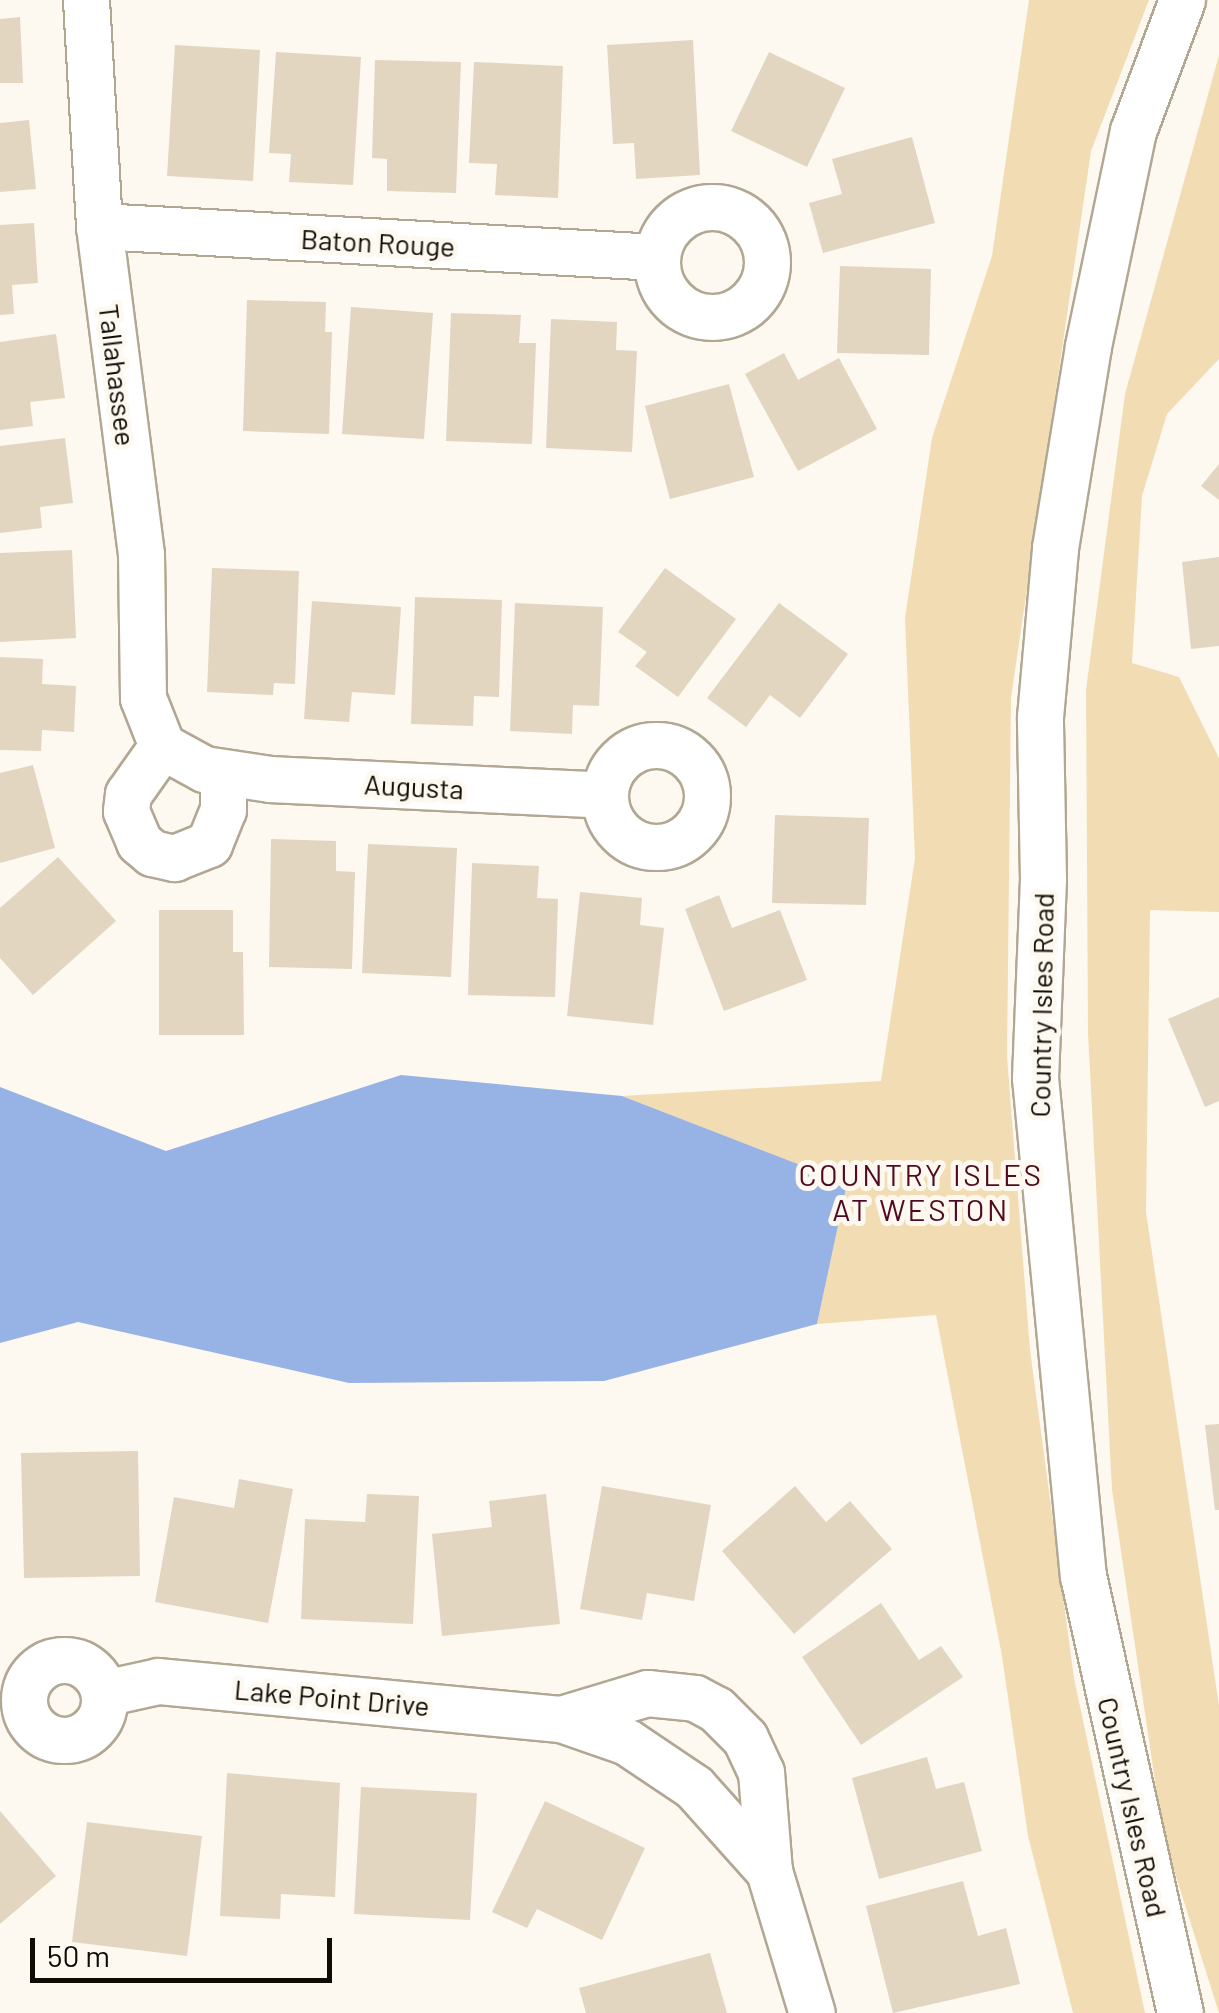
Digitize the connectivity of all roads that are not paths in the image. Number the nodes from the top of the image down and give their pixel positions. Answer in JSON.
{"nodes":[{"id":1,"x":86,"y":0,"type":"edge"},
{"id":2,"x":1182,"y":0,"type":"edge"},
{"id":3,"x":99,"y":226,"type":"junction"},
{"id":4,"x":657,"y":257,"type":"dead end"},
{"id":5,"x":162,"y":746,"type":"junction"},
{"id":6,"x":223,"y":774,"type":"junction"},
{"id":7,"x":604,"y":795,"type":"dead end"},
{"id":8,"x":104,"y":1692,"type":"dead end"},
{"id":9,"x":562,"y":1719,"type":"junction"},
{"id":10,"x":769,"y":1871,"type":"junction"},
{"id":11,"x":812,"y":2013,"type":"edge"},
{"id":12,"x":1180,"y":2013,"type":"edge"}],
"edges":[{"from":1,"to":3,"type":"street","name":"Tallahassee"},
{"from":2,"to":12,"type":"street","name":"Country Isles Road"},
{"from":3,"to":4,"type":"street","name":"Baton Rouge"},
{"from":3,"to":5,"type":"street","name":"Tallahassee"},
{"from":5,"to":6,"type":"street"},
{"from":5,"to":6,"type":"street"},
{"from":6,"to":7,"type":"street","name":"Augusta"},
{"from":8,"to":9,"type":"street","name":"Lake Point Drive"},
{"from":9,"to":10,"type":"street","name":"Lake Point Drive"},
{"from":9,"to":10,"type":"street","name":"Lake Point Drive"},
{"from":10,"to":11,"type":"street","name":"Lake Point Drive"}]}
